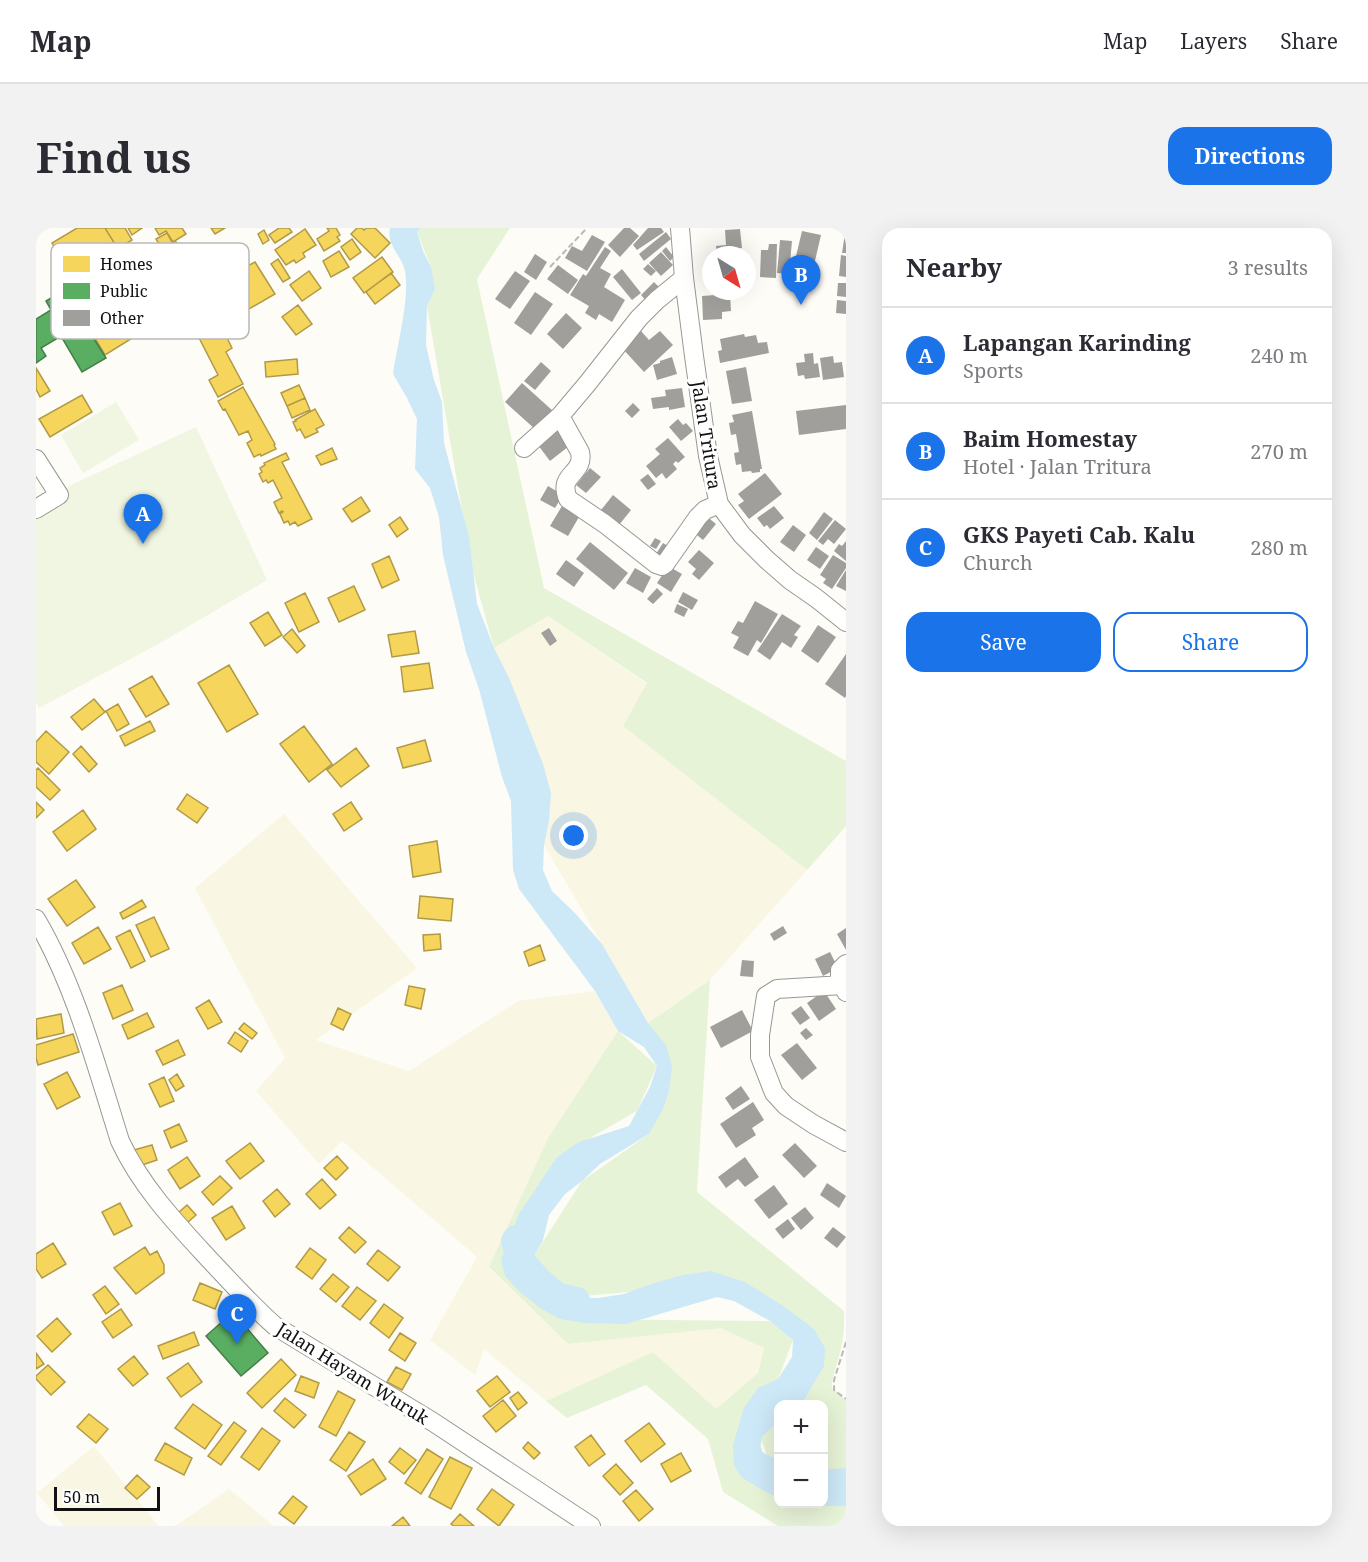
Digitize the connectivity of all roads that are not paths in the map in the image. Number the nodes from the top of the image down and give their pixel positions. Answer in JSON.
{"nodes":[{"id":1,"x":680,"y":228,"type":"edge"},
{"id":2,"x":684,"y":278,"type":"junction"},
{"id":3,"x":560,"y":416,"type":"junction"},
{"id":4,"x":524,"y":448,"type":"dead end"},
{"id":5,"x":36,"y":459,"type":"edge"},
{"id":6,"x":719,"y":504,"type":"junction"},
{"id":7,"x":36,"y":509,"type":"edge"},
{"id":8,"x":846,"y":622,"type":"edge"},
{"id":9,"x":36,"y":919,"type":"edge"},
{"id":10,"x":846,"y":964,"type":"edge"},
{"id":11,"x":845,"y":989,"type":"edge"},
{"id":12,"x":846,"y":1142,"type":"edge"},
{"id":13,"x":591,"y":1526,"type":"edge"}],
"edges":[{"from":1,"to":2,"type":"street","name":"Jalan Tritura"},
{"from":2,"to":3,"type":"street"},
{"from":2,"to":6,"type":"street","name":"Jalan Tritura"},
{"from":3,"to":4,"type":"street"},
{"from":3,"to":6,"type":"street"},
{"from":5,"to":7,"type":"street"},
{"from":6,"to":8,"type":"street","name":"Jalan Tritura"},
{"from":9,"to":13,"type":"street","name":"Jalan Hayam Wuruk"},
{"from":10,"to":11,"type":"street"},
{"from":11,"to":12,"type":"street"}]}
